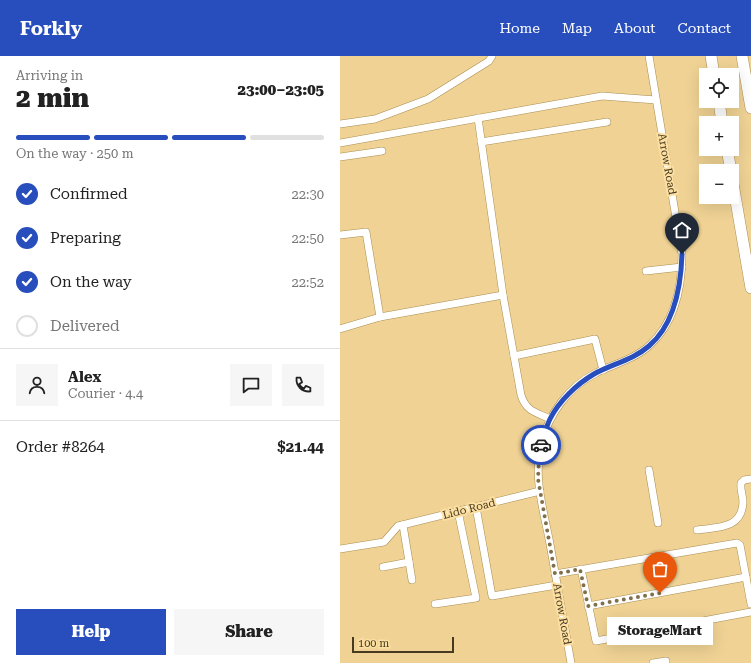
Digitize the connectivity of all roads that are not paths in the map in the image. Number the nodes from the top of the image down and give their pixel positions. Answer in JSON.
{"nodes":[{"id":1,"x":492,"y":56,"type":"edge"},
{"id":2,"x":649,"y":56,"type":"edge"},
{"id":3,"x":711,"y":56,"type":"edge"},
{"id":4,"x":742,"y":56,"type":"edge"},
{"id":5,"x":713,"y":68,"type":"edge"},
{"id":6,"x":656,"y":100,"type":"junction"},
{"id":7,"x":751,"y":108,"type":"edge"},
{"id":8,"x":478,"y":118,"type":"junction"},
{"id":9,"x":607,"y":122,"type":"dead end"},
{"id":10,"x":340,"y":124,"type":"edge"},
{"id":11,"x":481,"y":142,"type":"junction"},
{"id":12,"x":340,"y":143,"type":"edge"},
{"id":13,"x":382,"y":150,"type":"dead end"},
{"id":14,"x":340,"y":157,"type":"edge"},
{"id":15,"x":736,"y":204,"type":"edge"},
{"id":16,"x":340,"y":235,"type":"edge"},
{"id":17,"x":682,"y":267,"type":"junction"},
{"id":18,"x":646,"y":271,"type":"dead end"},
{"id":19,"x":751,"y":288,"type":"edge"},
{"id":20,"x":504,"y":295,"type":"junction"},
{"id":21,"x":380,"y":317,"type":"junction"},
{"id":22,"x":340,"y":329,"type":"edge"},
{"id":23,"x":514,"y":356,"type":"junction"},
{"id":24,"x":603,"y":370,"type":"junction"},
{"id":25,"x":550,"y":419,"type":"junction"},
{"id":26,"x":649,"y":470,"type":"dead end"},
{"id":27,"x":751,"y":479,"type":"edge"},
{"id":28,"x":540,"y":491,"type":"junction"},
{"id":29,"x":476,"y":507,"type":"junction"},
{"id":30,"x":458,"y":512,"type":"junction"},
{"id":31,"x":658,"y":523,"type":"dead end"},
{"id":32,"x":400,"y":526,"type":"junction"},
{"id":33,"x":697,"y":530,"type":"dead end"},
{"id":34,"x":340,"y":549,"type":"edge"},
{"id":35,"x":409,"y":562,"type":"junction"},
{"id":36,"x":383,"y":567,"type":"dead end"},
{"id":37,"x":580,"y":569,"type":"junction"},
{"id":38,"x":555,"y":574,"type":"junction"},
{"id":39,"x":746,"y":577,"type":"junction"},
{"id":40,"x":412,"y":580,"type":"dead end"},
{"id":41,"x":557,"y":585,"type":"junction"},
{"id":42,"x":435,"y":604,"type":"dead end"},
{"id":43,"x":751,"y":604,"type":"edge"},
{"id":44,"x":588,"y":606,"type":"junction"},
{"id":45,"x":751,"y":612,"type":"edge"},
{"id":46,"x":666,"y":660,"type":"dead end"},
{"id":47,"x":571,"y":663,"type":"edge"},
{"id":48,"x":654,"y":663,"type":"edge"}],
"edges":[{"from":1,"to":10,"type":"street"},
{"from":2,"to":6,"type":"street","name":"Arrow Road"},
{"from":3,"to":5,"type":"highway"},
{"from":4,"to":7,"type":"highway"},
{"from":6,"to":8,"type":"street"},
{"from":6,"to":17,"type":"street","name":"Arrow Road"},
{"from":8,"to":11,"type":"street"},
{"from":8,"to":12,"type":"street"},
{"from":9,"to":11,"type":"street"},
{"from":11,"to":20,"type":"street"},
{"from":13,"to":14,"type":"street"},
{"from":15,"to":19,"type":"highway"},
{"from":16,"to":21,"type":"street"},
{"from":17,"to":18,"type":"street"},
{"from":17,"to":24,"type":"street","name":"Arrow Road"},
{"from":20,"to":21,"type":"street"},
{"from":20,"to":23,"type":"street"},
{"from":21,"to":22,"type":"street"},
{"from":23,"to":24,"type":"street"},
{"from":23,"to":25,"type":"street"},
{"from":24,"to":25,"type":"street","name":"Arrow Road"},
{"from":25,"to":28,"type":"street","name":"Arrow Road"},
{"from":26,"to":31,"type":"street"},
{"from":27,"to":33,"type":"street"},
{"from":28,"to":29,"type":"street","name":"Lido Road"},
{"from":28,"to":38,"type":"street","name":"Arrow Road"},
{"from":29,"to":30,"type":"street","name":"Lido Road"},
{"from":29,"to":41,"type":"street"},
{"from":30,"to":32,"type":"street","name":"Lido Road"},
{"from":30,"to":42,"type":"street"},
{"from":32,"to":34,"type":"street"},
{"from":32,"to":35,"type":"street"},
{"from":35,"to":36,"type":"street"},
{"from":35,"to":40,"type":"street"},
{"from":37,"to":38,"type":"street"},
{"from":37,"to":39,"type":"street"},
{"from":37,"to":44,"type":"street"},
{"from":38,"to":41,"type":"street","name":"Arrow Road"},
{"from":39,"to":43,"type":"street"},
{"from":39,"to":44,"type":"street"},
{"from":41,"to":47,"type":"street","name":"Arrow Road"},
{"from":44,"to":45,"type":"street"},
{"from":46,"to":48,"type":"street"}]}
